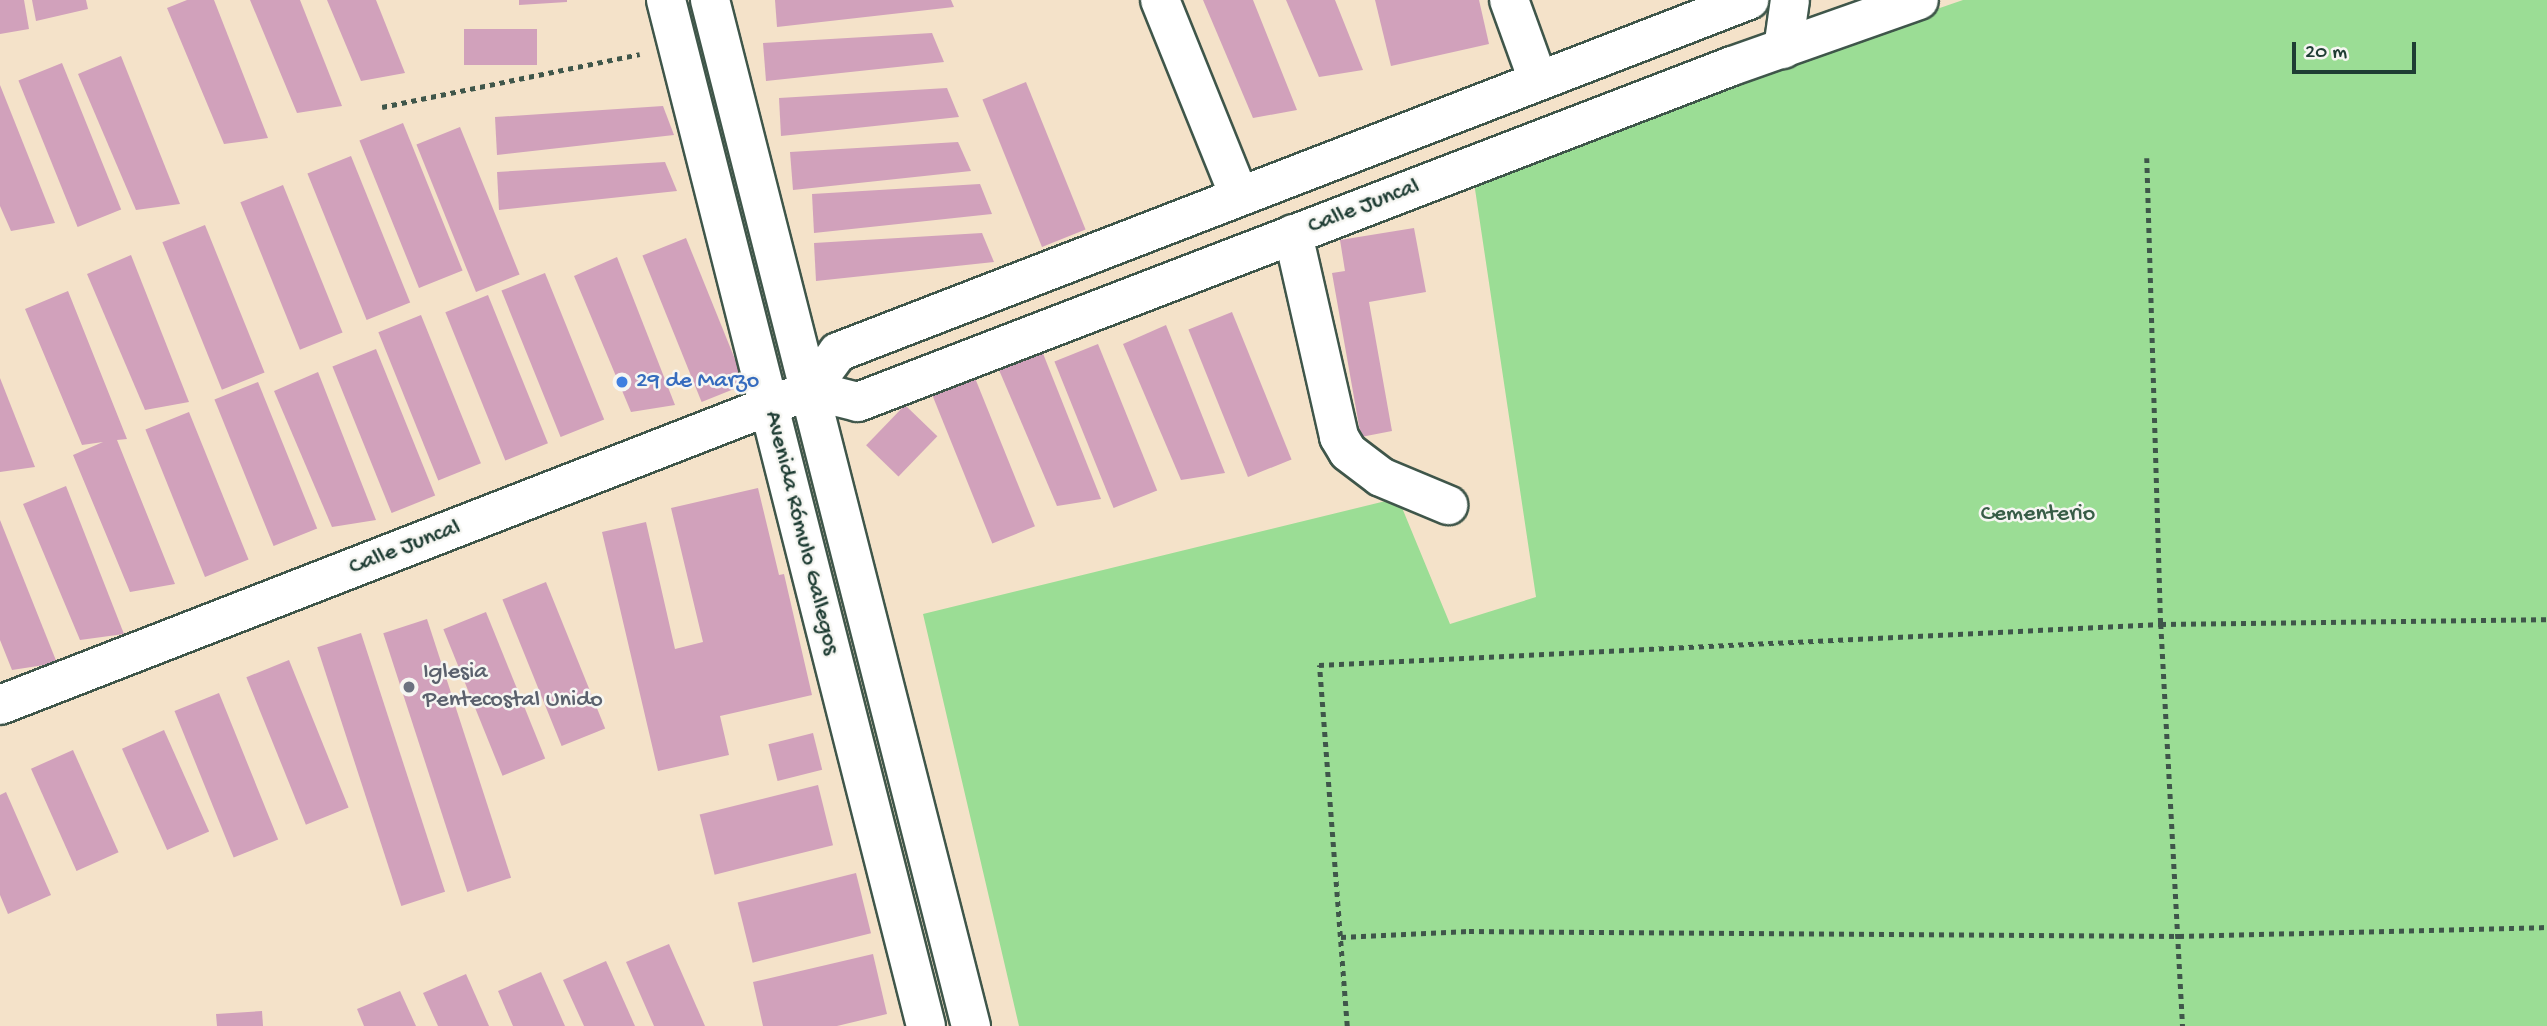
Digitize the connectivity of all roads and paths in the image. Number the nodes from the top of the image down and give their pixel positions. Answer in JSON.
{"nodes":[{"id":1,"x":666,"y":0,"type":"edge"},
{"id":2,"x":710,"y":0,"type":"edge"},
{"id":3,"x":1160,"y":0,"type":"edge"},
{"id":4,"x":1509,"y":0,"type":"edge"},
{"id":5,"x":1790,"y":0,"type":"edge"},
{"id":6,"x":1919,"y":0,"type":"edge"},
{"id":7,"x":1743,"y":1,"type":"edge"},
{"id":8,"x":677,"y":47,"type":"junction"},
{"id":9,"x":1783,"y":49,"type":"junction"},
{"id":10,"x":1732,"y":66,"type":"junction"},
{"id":11,"x":1538,"y":80,"type":"junction"},
{"id":12,"x":382,"y":107,"type":"dead end"},
{"id":13,"x":2147,"y":158,"type":"dead end"},
{"id":14,"x":1239,"y":196,"type":"junction"},
{"id":15,"x":1293,"y":234,"type":"junction"},
{"id":16,"x":810,"y":390,"type":"junction"},
{"id":17,"x":769,"y":406,"type":"junction"},
{"id":18,"x":1448,"y":505,"type":"dead end"},
{"id":19,"x":2547,"y":619,"type":"edge"},
{"id":20,"x":2161,"y":624,"type":"junction"},
{"id":21,"x":0,"y":705,"type":"edge"},
{"id":22,"x":2547,"y":927,"type":"edge"},
{"id":23,"x":1341,"y":936,"type":"junction"},
{"id":24,"x":2179,"y":936,"type":"junction"},
{"id":25,"x":960,"y":1023,"type":"edge"},
{"id":26,"x":926,"y":1026,"type":"edge"},
{"id":27,"x":1347,"y":1026,"type":"edge"},
{"id":28,"x":2183,"y":1026,"type":"edge"}],
"edges":[{"from":1,"to":8,"type":"street","name":"Avenida Rómulo Gallegos"},
{"from":2,"to":16,"type":"street","name":"Avenida Rómulo Gallegos"},
{"from":3,"to":14,"type":"street"},
{"from":4,"to":11,"type":"street"},
{"from":5,"to":9,"type":"street"},
{"from":6,"to":9,"type":"street","name":"Calle Juncal"},
{"from":7,"to":10,"type":"street"},
{"from":7,"to":11,"type":"street"},
{"from":8,"to":12,"type":"path"},
{"from":8,"to":17,"type":"street","name":"Avenida Rómulo Gallegos"},
{"from":9,"to":10,"type":"street","name":"Calle Juncal"},
{"from":10,"to":15,"type":"street","name":"Calle Juncal"},
{"from":11,"to":14,"type":"street"},
{"from":13,"to":20,"type":"path"},
{"from":14,"to":16,"type":"street"},
{"from":15,"to":16,"type":"street","name":"Calle Juncal"},
{"from":15,"to":18,"type":"street"},
{"from":16,"to":17,"type":"street","name":"Calle Juncal"},
{"from":16,"to":25,"type":"street","name":"Avenida Rómulo Gallegos"},
{"from":17,"to":21,"type":"street","name":"Calle Juncal"},
{"from":17,"to":26,"type":"street","name":"Avenida Rómulo Gallegos"},
{"from":19,"to":20,"type":"path"},
{"from":20,"to":23,"type":"path"},
{"from":20,"to":24,"type":"path"},
{"from":22,"to":24,"type":"path"},
{"from":23,"to":24,"type":"path"},
{"from":23,"to":27,"type":"path"},
{"from":24,"to":28,"type":"path"}]}
